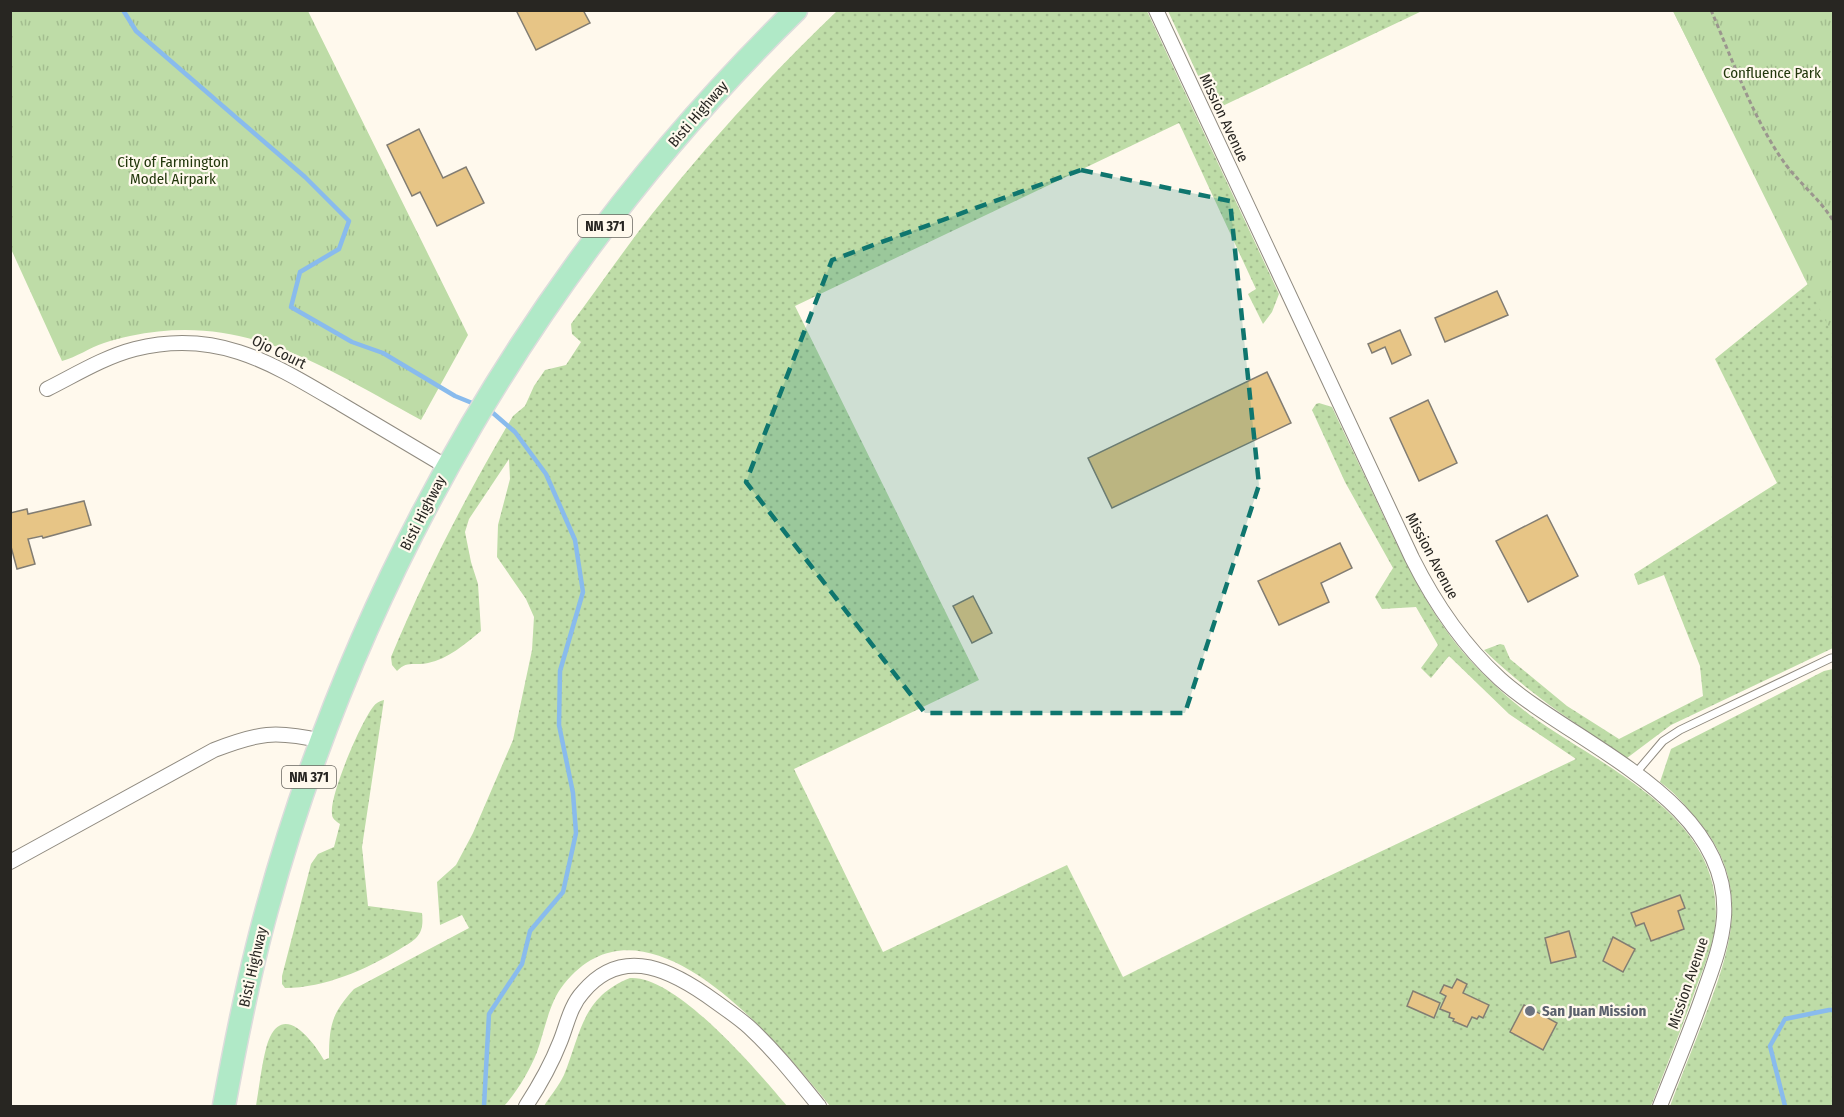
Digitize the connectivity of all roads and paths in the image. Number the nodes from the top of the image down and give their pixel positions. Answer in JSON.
{"nodes":[{"id":1,"x":796,"y":10,"type":"edge"},
{"id":2,"x":1156,"y":10,"type":"edge"},
{"id":3,"x":1711,"y":10,"type":"edge"},
{"id":4,"x":1833,"y":222,"type":"edge"},
{"id":5,"x":47,"y":389,"type":"dead end"},
{"id":6,"x":447,"y":467,"type":"junction"},
{"id":7,"x":1831,"y":658,"type":"dead end"},
{"id":8,"x":322,"y":741,"type":"junction"},
{"id":9,"x":1635,"y":774,"type":"junction"},
{"id":10,"x":10,"y":862,"type":"edge"},
{"id":11,"x":224,"y":1107,"type":"edge"},
{"id":12,"x":526,"y":1107,"type":"edge"},
{"id":13,"x":819,"y":1107,"type":"edge"},
{"id":14,"x":1660,"y":1107,"type":"edge"}],
"edges":[{"from":1,"to":6,"type":"main road","name":"Bisti Highway","number":"NM 371"},
{"from":2,"to":9,"type":"street","name":"Mission Avenue"},
{"from":3,"to":4,"type":"path"},
{"from":5,"to":6,"type":"street","name":"Ojo Court"},
{"from":6,"to":8,"type":"main road","name":"Bisti Highway","number":"NM 371"},
{"from":7,"to":9,"type":"lane"},
{"from":8,"to":10,"type":"street"},
{"from":8,"to":11,"type":"main road","name":"Bisti Highway","number":"NM 371"},
{"from":9,"to":14,"type":"street","name":"Mission Avenue"},
{"from":12,"to":13,"type":"street"}]}
